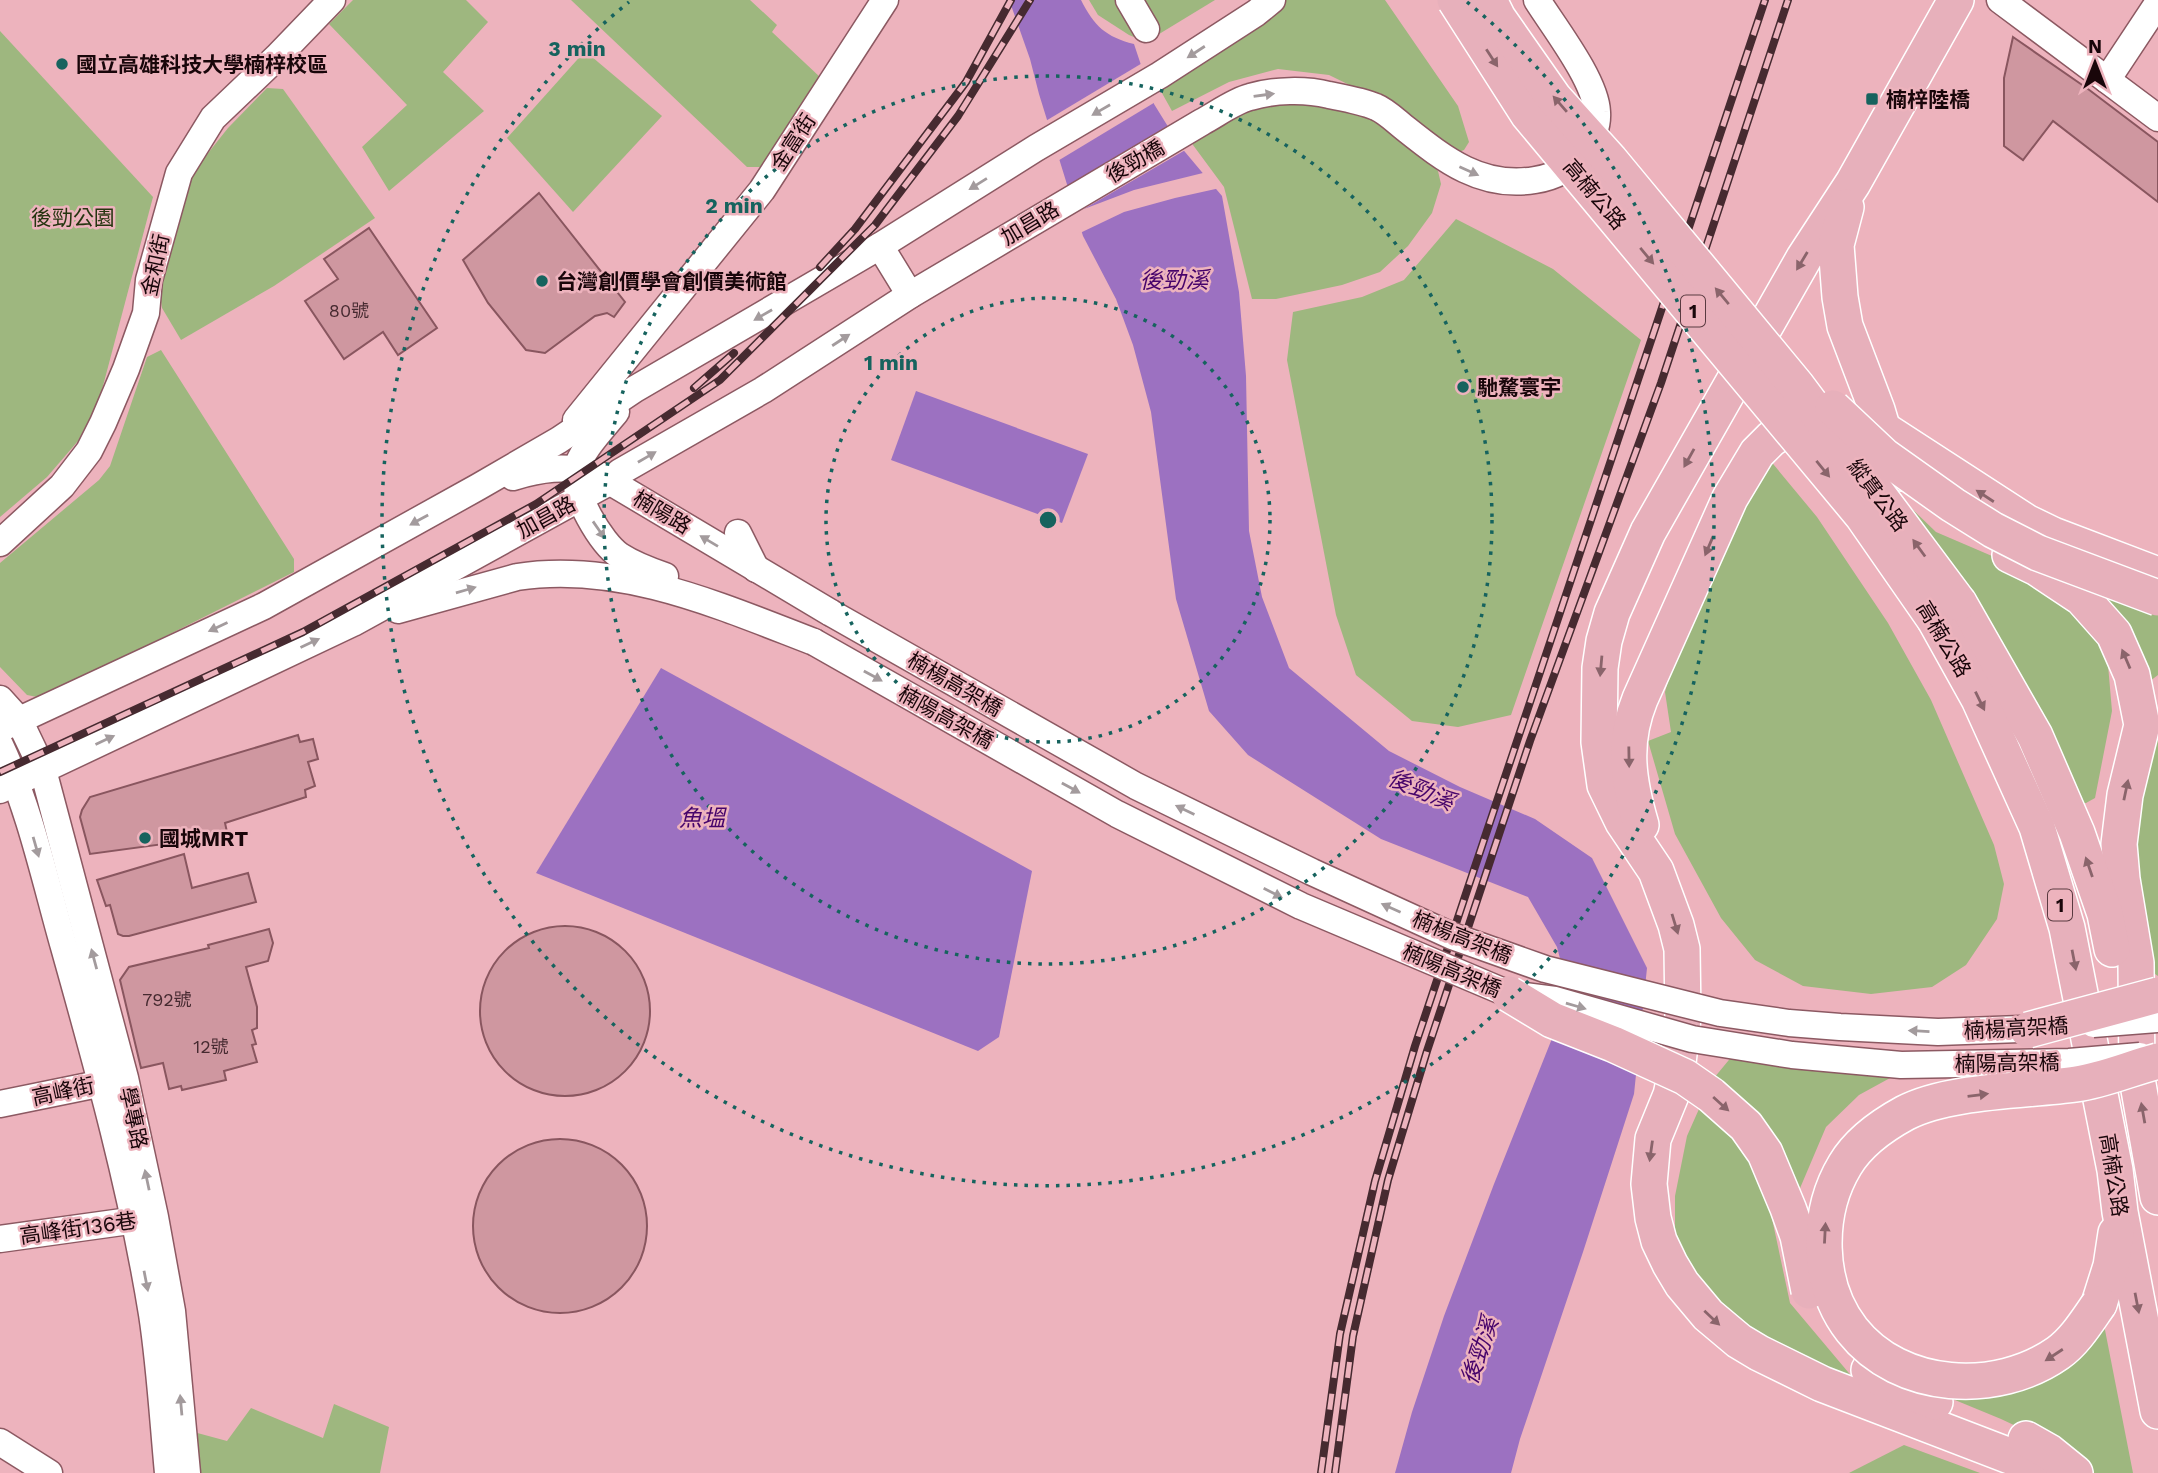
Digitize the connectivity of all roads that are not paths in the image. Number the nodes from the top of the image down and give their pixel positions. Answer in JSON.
{"nodes":[{"id":1,"x":332,"y":0,"type":"edge"},
{"id":2,"x":885,"y":0,"type":"edge"},
{"id":3,"x":1129,"y":0,"type":"edge"},
{"id":4,"x":1455,"y":0,"type":"edge"},
{"id":5,"x":1489,"y":0,"type":"edge"},
{"id":6,"x":1537,"y":0,"type":"edge"},
{"id":7,"x":1956,"y":0,"type":"edge"},
{"id":8,"x":2000,"y":0,"type":"edge"},
{"id":9,"x":2158,"y":3,"type":"edge"},
{"id":10,"x":1258,"y":4,"type":"edge"},
{"id":11,"x":1146,"y":29,"type":"dead end"},
{"id":12,"x":2107,"y":80,"type":"junction"},
{"id":13,"x":2158,"y":118,"type":"edge"},
{"id":14,"x":1853,"y":183,"type":"junction"},
{"id":15,"x":1068,"y":201,"type":"joint"},
{"id":16,"x":880,"y":246,"type":"junction"},
{"id":17,"x":910,"y":295,"type":"junction"},
{"id":18,"x":1797,"y":386,"type":"junction"},
{"id":19,"x":635,"y":389,"type":"junction"},
{"id":20,"x":1882,"y":429,"type":"junction"},
{"id":21,"x":559,"y":440,"type":"junction"},
{"id":22,"x":576,"y":468,"type":"junction"},
{"id":23,"x":611,"y":481,"type":"junction"},
{"id":24,"x":478,"y":487,"type":"junction"},
{"id":25,"x":580,"y":498,"type":"junction"},
{"id":26,"x":738,"y":533,"type":"dead end"},
{"id":27,"x":0,"y":542,"type":"edge"},
{"id":28,"x":756,"y":569,"type":"junction"},
{"id":29,"x":2158,"y":575,"type":"edge"},
{"id":30,"x":2158,"y":598,"type":"edge"},
{"id":31,"x":1947,"y":611,"type":"junction"},
{"id":32,"x":831,"y":613,"type":"joint"},
{"id":33,"x":353,"y":623,"type":"junction"},
{"id":34,"x":814,"y":642,"type":"junction"},
{"id":35,"x":0,"y":699,"type":"edge"},
{"id":36,"x":2150,"y":718,"type":"edge"},
{"id":37,"x":9,"y":724,"type":"edge"},
{"id":38,"x":0,"y":745,"type":"edge"},
{"id":39,"x":43,"y":770,"type":"junction"},
{"id":40,"x":9,"y":786,"type":"edge"},
{"id":41,"x":1656,"y":871,"type":"junction"},
{"id":42,"x":1510,"y":994,"type":"junction"},
{"id":43,"x":2158,"y":995,"type":"edge"},
{"id":44,"x":2158,"y":1019,"type":"edge"},
{"id":45,"x":2028,"y":1030,"type":"junction"},
{"id":46,"x":2151,"y":1064,"type":"edge"},
{"id":47,"x":113,"y":1081,"type":"junction"},
{"id":48,"x":0,"y":1104,"type":"edge"},
{"id":49,"x":2158,"y":1197,"type":"edge"},
{"id":50,"x":2120,"y":1212,"type":"junction"},
{"id":51,"x":144,"y":1219,"type":"junction"},
{"id":52,"x":0,"y":1239,"type":"edge"},
{"id":53,"x":2158,"y":1411,"type":"edge"},
{"id":54,"x":2,"y":1447,"type":"edge"},
{"id":55,"x":49,"y":1473,"type":"edge"},
{"id":56,"x":168,"y":1473,"type":"edge"},
{"id":57,"x":187,"y":1473,"type":"edge"},
{"id":58,"x":2041,"y":1473,"type":"edge"},
{"id":59,"x":2075,"y":1473,"type":"edge"}],
"edges":[{"from":1,"to":27,"type":"street","name":"金和街"},
{"from":2,"to":21,"type":"street","name":"金富街"},
{"from":3,"to":11,"type":"street"},
{"from":4,"to":31,"type":"main road","name":"高楠公路","number":"1","one_way":true,"bridge":true},
{"from":18,"to":5,"type":"main road","name":"高楠公路","number":"1","one_way":true,"bridge":true},
{"from":15,"to":6,"type":"street","name":"後勁橋","one_way":true},
{"from":7,"to":14,"type":"main road"},
{"from":8,"to":12,"type":"street"},
{"from":9,"to":12,"type":"street"},
{"from":10,"to":16,"type":"street","one_way":true},
{"from":12,"to":13,"type":"street"},
{"from":14,"to":20,"type":"main road"},
{"from":14,"to":41,"type":"main road","one_way":true},
{"from":15,"to":17,"type":"street","name":"加昌路"},
{"from":16,"to":17,"type":"street"},
{"from":16,"to":19,"type":"street","one_way":true},
{"from":23,"to":17,"type":"street","name":"加昌路","one_way":true},
{"from":18,"to":30,"type":"main road","bridge":true},
{"from":31,"to":18,"type":"main road","name":"縱貫公路","number":"1","one_way":true,"bridge":true},
{"from":19,"to":21,"type":"street"},
{"from":19,"to":22,"type":"street"},
{"from":29,"to":20,"type":"main road","one_way":true},
{"from":36,"to":20,"type":"main road","one_way":true},
{"from":20,"to":41,"type":"main road","one_way":true},
{"from":21,"to":24,"type":"street"},
{"from":22,"to":23,"type":"street","name":"楠陽路"},
{"from":22,"to":24,"type":"street","name":"楠陽路"},
{"from":22,"to":25,"type":"street"},
{"from":23,"to":25,"type":"street","name":"加昌路"},
{"from":28,"to":23,"type":"street","name":"楠陽路","one_way":true},
{"from":24,"to":37,"type":"street","one_way":true},
{"from":25,"to":33,"type":"street","name":"加昌路"},
{"from":25,"to":34,"type":"street","one_way":true},
{"from":26,"to":28,"type":"street"},
{"from":28,"to":32,"type":"street","name":"楠陽路"},
{"from":46,"to":31,"type":"main road","name":"高楠公路","number":"1","one_way":true},
{"from":31,"to":50,"type":"main road","name":"高楠公路","number":"1","one_way":true},
{"from":45,"to":32,"type":"street","name":"楠楊高架橋","one_way":true,"bridge":true},
{"from":33,"to":34,"type":"street","one_way":true},
{"from":39,"to":33,"type":"street","name":"加昌路","one_way":true},
{"from":34,"to":42,"type":"street","name":"楠陽高架橋","one_way":true,"bridge":true},
{"from":35,"to":37,"type":"street","name":"學專路"},
{"from":46,"to":36,"type":"main road","one_way":true},
{"from":37,"to":39,"type":"street","name":"學專路"},
{"from":38,"to":40,"type":"street","name":"學專路"},
{"from":39,"to":40,"type":"street","name":"加昌路"},
{"from":47,"to":39,"type":"street","name":"學專路","one_way":true},
{"from":40,"to":47,"type":"street","name":"學專路","one_way":true},
{"from":41,"to":58,"type":"main road","one_way":true},
{"from":42,"to":46,"type":"street","name":"楠陽高架橋","one_way":true,"bridge":true},
{"from":42,"to":59,"type":"main road","one_way":true,"bridge":true},
{"from":43,"to":45,"type":"main road","bridge":true},
{"from":44,"to":45,"type":"street","name":"楠楊高架橋","bridge":true},
{"from":49,"to":46,"type":"main road","name":"高楠公路","number":"1","one_way":true},
{"from":50,"to":46,"type":"main road","one_way":true,"bridge":true},
{"from":47,"to":48,"type":"street","name":"高峰街"},
{"from":47,"to":51,"type":"street","name":"學專路"},
{"from":50,"to":53,"type":"main road","name":"高楠公路","number":"1","one_way":true},
{"from":51,"to":52,"type":"street","name":"高峰街136巷"},
{"from":51,"to":56,"type":"street","name":"學專路","one_way":true},
{"from":57,"to":51,"type":"street","name":"學專路","one_way":true},
{"from":54,"to":55,"type":"street"}]}
